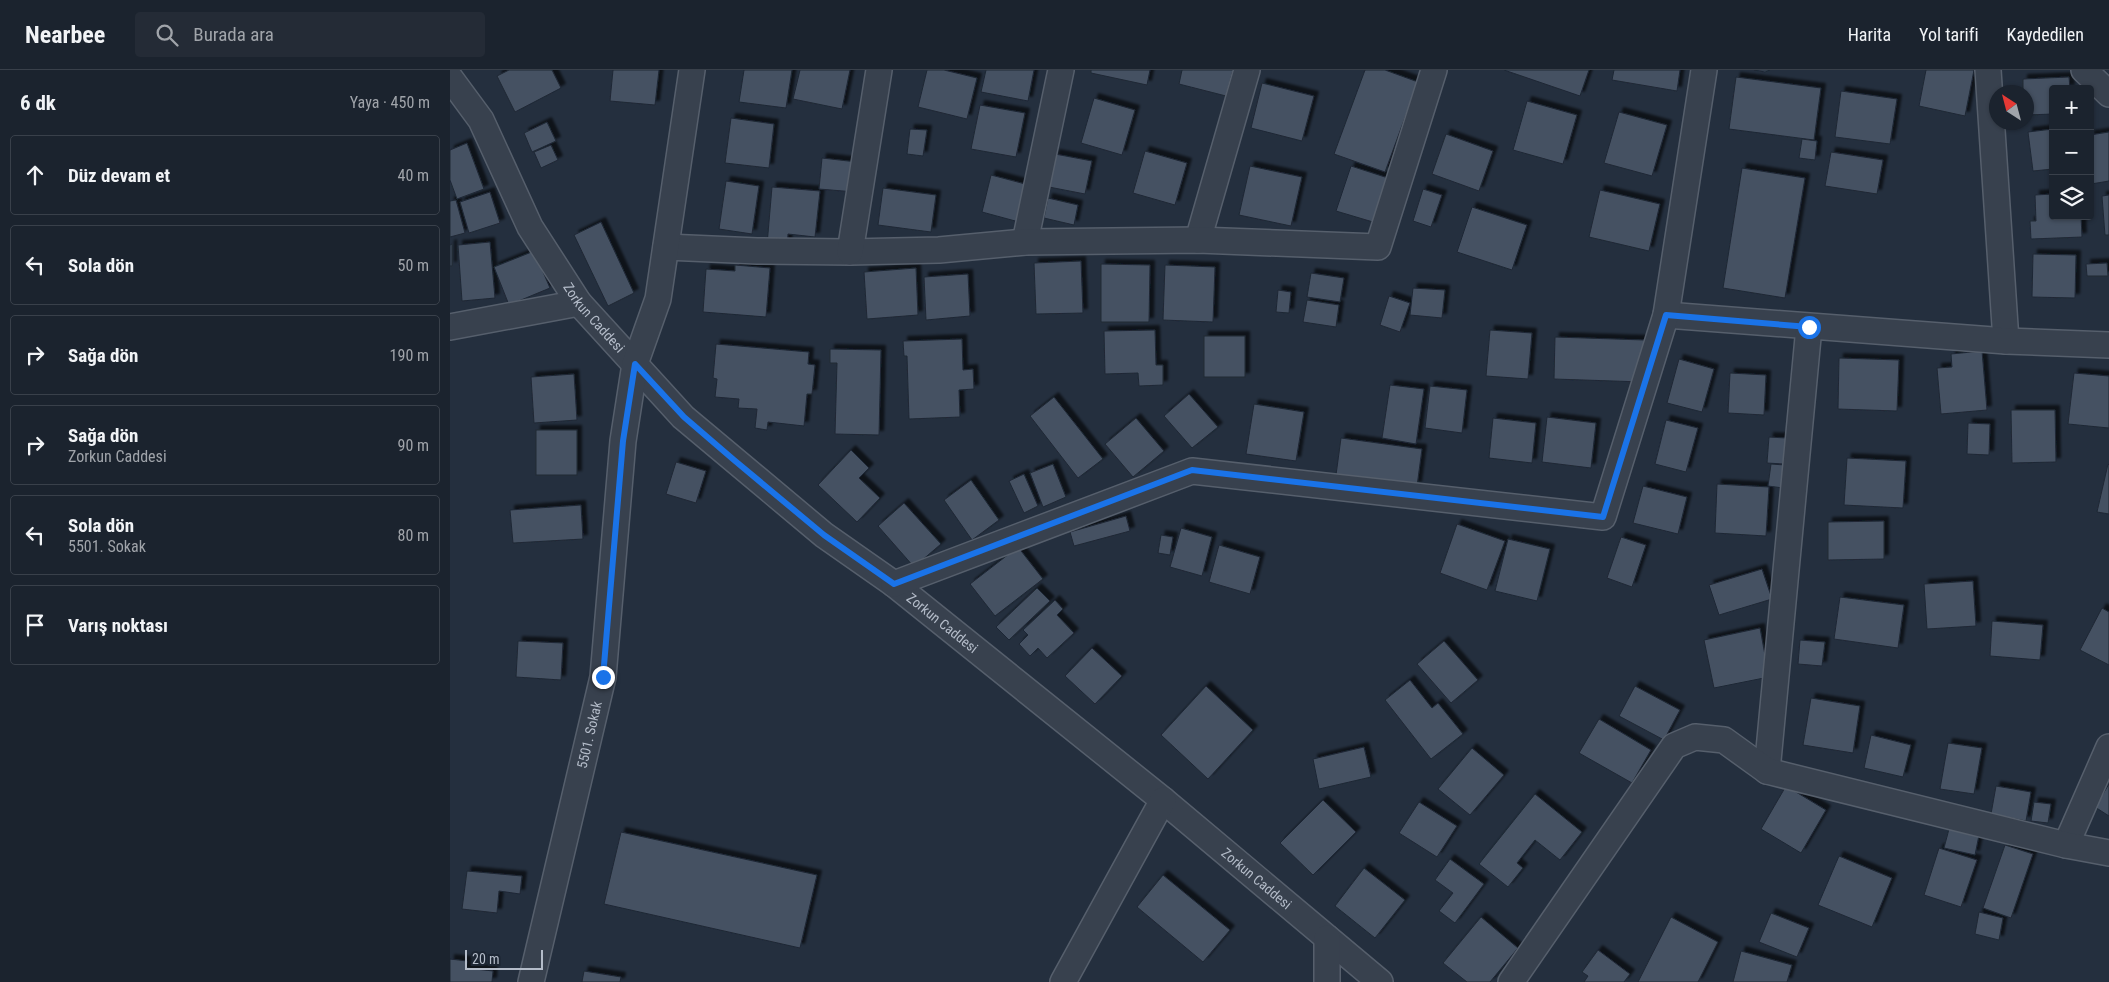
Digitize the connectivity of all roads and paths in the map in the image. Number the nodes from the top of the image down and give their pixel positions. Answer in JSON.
{"nodes":[{"id":1,"x":692,"y":70,"type":"edge"},
{"id":2,"x":880,"y":70,"type":"edge"},
{"id":3,"x":1061,"y":70,"type":"edge"},
{"id":4,"x":1247,"y":70,"type":"edge"},
{"id":5,"x":1434,"y":70,"type":"edge"},
{"id":6,"x":1704,"y":70,"type":"edge"},
{"id":7,"x":1988,"y":70,"type":"edge"},
{"id":8,"x":2084,"y":70,"type":"edge"},
{"id":9,"x":450,"y":78,"type":"edge"},
{"id":10,"x":2109,"y":94,"type":"edge"},
{"id":11,"x":1198,"y":240,"type":"junction"},
{"id":12,"x":1025,"y":242,"type":"junction"},
{"id":13,"x":666,"y":246,"type":"junction"},
{"id":14,"x":850,"y":252,"type":"junction"},
{"id":15,"x":578,"y":304,"type":"junction"},
{"id":16,"x":1666,"y":315,"type":"junction"},
{"id":17,"x":450,"y":327,"type":"edge"},
{"id":18,"x":1809,"y":327,"type":"junction"},
{"id":19,"x":2006,"y":341,"type":"junction"},
{"id":20,"x":2109,"y":345,"type":"edge"},
{"id":21,"x":635,"y":364,"type":"junction"},
{"id":22,"x":894,"y":584,"type":"junction"},
{"id":23,"x":2109,"y":747,"type":"edge"},
{"id":24,"x":1767,"y":771,"type":"junction"},
{"id":25,"x":1163,"y":800,"type":"junction"},
{"id":26,"x":2066,"y":845,"type":"junction"},
{"id":27,"x":2109,"y":853,"type":"edge"},
{"id":28,"x":1327,"y":938,"type":"junction"},
{"id":29,"x":531,"y":982,"type":"edge"},
{"id":30,"x":1063,"y":982,"type":"edge"},
{"id":31,"x":1327,"y":982,"type":"edge"},
{"id":32,"x":1380,"y":982,"type":"edge"},
{"id":33,"x":1511,"y":982,"type":"edge"}],
"edges":[{"from":1,"to":13,"type":"street","name":"5501. Sokak"},
{"from":2,"to":14,"type":"street"},
{"from":3,"to":12,"type":"street"},
{"from":4,"to":11,"type":"street"},
{"from":5,"to":11,"type":"street"},
{"from":6,"to":16,"type":"street"},
{"from":7,"to":19,"type":"street"},
{"from":8,"to":10,"type":"street"},
{"from":9,"to":15,"type":"street","name":"Zorkun Caddesi"},
{"from":11,"to":12,"type":"street"},
{"from":12,"to":14,"type":"street"},
{"from":13,"to":14,"type":"street"},
{"from":13,"to":21,"type":"street","name":"5501. Sokak"},
{"from":15,"to":17,"type":"street"},
{"from":15,"to":21,"type":"street","name":"Zorkun Caddesi"},
{"from":16,"to":18,"type":"street"},
{"from":16,"to":22,"type":"street"},
{"from":18,"to":19,"type":"street"},
{"from":18,"to":24,"type":"street"},
{"from":19,"to":20,"type":"street"},
{"from":21,"to":22,"type":"street","name":"Zorkun Caddesi"},
{"from":21,"to":29,"type":"street","name":"5501. Sokak"},
{"from":22,"to":25,"type":"street","name":"Zorkun Caddesi"},
{"from":23,"to":26,"type":"street"},
{"from":24,"to":26,"type":"street"},
{"from":24,"to":33,"type":"street"},
{"from":25,"to":28,"type":"street","name":"Zorkun Caddesi"},
{"from":25,"to":30,"type":"street"},
{"from":26,"to":27,"type":"street"},
{"from":28,"to":31,"type":"street"},
{"from":28,"to":32,"type":"street","name":"Zorkun Caddesi"}]}
